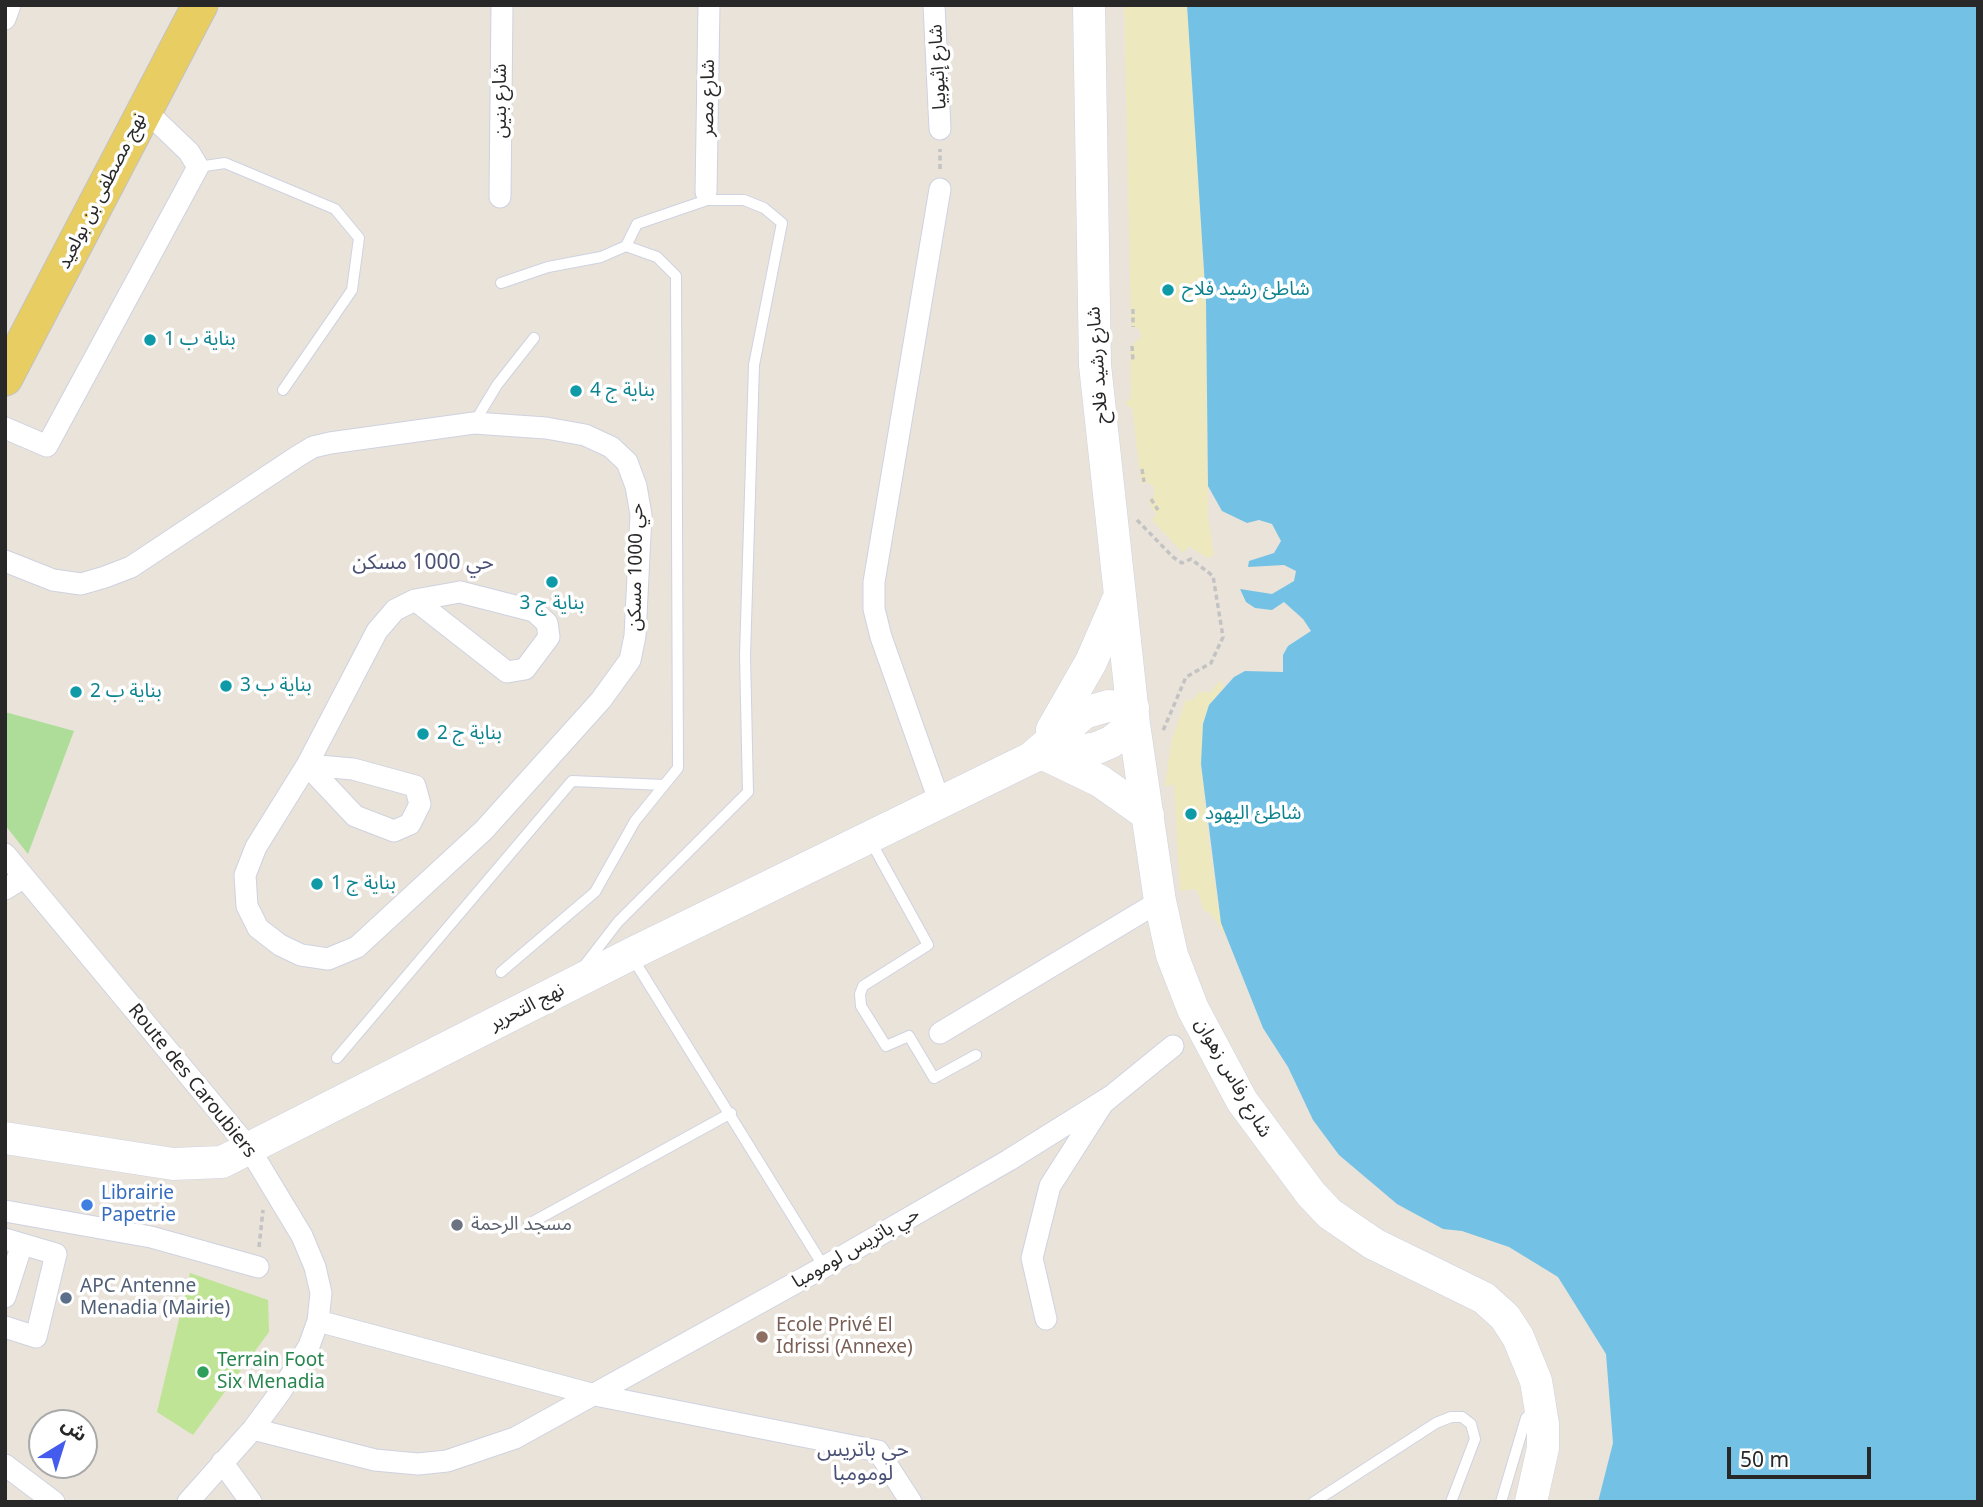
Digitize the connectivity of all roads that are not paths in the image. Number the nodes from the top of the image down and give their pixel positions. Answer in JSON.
{"nodes":[{"id":1,"x":10,"y":5,"type":"edge"},
{"id":2,"x":502,"y":5,"type":"edge"},
{"id":3,"x":709,"y":5,"type":"edge"},
{"id":4,"x":934,"y":5,"type":"edge"},
{"id":5,"x":1089,"y":5,"type":"edge"},
{"id":6,"x":192,"y":8,"type":"edge"},
{"id":7,"x":5,"y":19,"type":"edge"},
{"id":8,"x":144,"y":109,"type":"junction"},
{"id":9,"x":940,"y":129,"type":"road end"},
{"id":10,"x":198,"y":167,"type":"junction"},
{"id":11,"x":940,"y":188,"type":"road end"},
{"id":12,"x":706,"y":192,"type":"dead end"},
{"id":13,"x":500,"y":197,"type":"dead end"},
{"id":14,"x":626,"y":246,"type":"junction"},
{"id":15,"x":501,"y":283,"type":"dead end"},
{"id":16,"x":534,"y":338,"type":"dead end"},
{"id":17,"x":10,"y":360,"type":"edge"},
{"id":18,"x":283,"y":390,"type":"dead end"},
{"id":19,"x":474,"y":423,"type":"junction"},
{"id":20,"x":5,"y":428,"type":"edge"},
{"id":21,"x":5,"y":561,"type":"edge"},
{"id":22,"x":1120,"y":594,"type":"junction"},
{"id":23,"x":415,"y":600,"type":"junction"},
{"id":24,"x":1143,"y":723,"type":"junction"},
{"id":25,"x":1040,"y":754,"type":"junction"},
{"id":26,"x":307,"y":765,"type":"junction"},
{"id":27,"x":664,"y":785,"type":"junction"},
{"id":28,"x":940,"y":803,"type":"junction"},
{"id":29,"x":1148,"y":815,"type":"junction"},
{"id":30,"x":869,"y":838,"type":"junction"},
{"id":31,"x":5,"y":854,"type":"edge"},
{"id":32,"x":14,"y":883,"type":"edge"},
{"id":33,"x":1160,"y":901,"type":"junction"},
{"id":34,"x":631,"y":954,"type":"junction"},
{"id":35,"x":501,"y":972,"type":"dead end"},
{"id":36,"x":570,"y":985,"type":"junction"},
{"id":37,"x":940,"y":1033,"type":"dead end"},
{"id":38,"x":1173,"y":1046,"type":"dead end"},
{"id":39,"x":976,"y":1055,"type":"dead end"},
{"id":40,"x":337,"y":1058,"type":"dead end"},
{"id":41,"x":1113,"y":1095,"type":"junction"},
{"id":42,"x":731,"y":1113,"type":"junction"},
{"id":43,"x":6,"y":1140,"type":"edge"},
{"id":44,"x":249,"y":1148,"type":"junction"},
{"id":45,"x":5,"y":1212,"type":"edge"},
{"id":46,"x":529,"y":1224,"type":"dead end"},
{"id":47,"x":13,"y":1242,"type":"edge"},
{"id":48,"x":258,"y":1267,"type":"road end"},
{"id":49,"x":824,"y":1267,"type":"junction"},
{"id":50,"x":5,"y":1297,"type":"edge"},
{"id":51,"x":1046,"y":1319,"type":"dead end"},
{"id":52,"x":318,"y":1321,"type":"junction"},
{"id":53,"x":5,"y":1327,"type":"edge"},
{"id":54,"x":595,"y":1395,"type":"junction"},
{"id":55,"x":1541,"y":1404,"type":"junction"},
{"id":56,"x":253,"y":1429,"type":"junction"},
{"id":57,"x":222,"y":1462,"type":"junction"},
{"id":58,"x":5,"y":1465,"type":"edge"},
{"id":59,"x":54,"y":1502,"type":"edge"},
{"id":60,"x":188,"y":1502,"type":"edge"},
{"id":61,"x":251,"y":1502,"type":"edge"},
{"id":62,"x":911,"y":1502,"type":"edge"},
{"id":63,"x":1314,"y":1502,"type":"edge"},
{"id":64,"x":1451,"y":1502,"type":"edge"},
{"id":65,"x":1501,"y":1502,"type":"edge"},
{"id":66,"x":1531,"y":1502,"type":"edge"}],
"edges":[{"from":1,"to":7,"type":"street"},
{"from":2,"to":13,"type":"street","name":"شارع بنين"},
{"from":3,"to":12,"type":"street","name":"شارع مصر"},
{"from":4,"to":9,"type":"street","name":"شارع إثيوبيا"},
{"from":5,"to":22,"type":"street","name":"شارع رشيد فلاح"},
{"from":6,"to":8,"type":"main road","name":"نهج مصطفى بن بولعيد"},
{"from":8,"to":10,"type":"street"},
{"from":8,"to":17,"type":"main road","name":"نهج مصطفى بن بولعيد"},
{"from":10,"to":18,"type":"lane"},
{"from":10,"to":20,"type":"street"},
{"from":11,"to":28,"type":"street"},
{"from":14,"to":15,"type":"lane"},
{"from":14,"to":27,"type":"lane"},
{"from":14,"to":36,"type":"lane"},
{"from":16,"to":19,"type":"lane"},
{"from":19,"to":21,"type":"street","name":"حي 1000 مسكن"},
{"from":19,"to":26,"type":"street","name":"حي 1000 مسكن"},
{"from":22,"to":24,"type":"street","name":"شارع رشيد فلاح"},
{"from":22,"to":25,"type":"street"},
{"from":23,"to":23,"type":"street","name":"حي 1000 مسكن"},
{"from":23,"to":26,"type":"street","name":"حي 1000 مسكن"},
{"from":24,"to":25,"type":"street","name":"نهج التحرير"},
{"from":24,"to":29,"type":"street","name":"شارع رفاس زهوان"},
{"from":25,"to":28,"type":"street","name":"نهج التحرير"},
{"from":25,"to":29,"type":"street"},
{"from":26,"to":26,"type":"street"},
{"from":27,"to":35,"type":"lane"},
{"from":27,"to":40,"type":"lane"},
{"from":28,"to":30,"type":"street","name":"نهج التحرير"},
{"from":29,"to":33,"type":"street","name":"شارع رفاس زهوان"},
{"from":30,"to":34,"type":"street","name":"نهج التحرير"},
{"from":30,"to":39,"type":"lane"},
{"from":31,"to":32,"type":"street","name":"Route des Caroubiers"},
{"from":32,"to":44,"type":"street","name":"Route des Caroubiers"},
{"from":33,"to":37,"type":"street"},
{"from":33,"to":55,"type":"street","name":"شارع رفاس زهوان"},
{"from":34,"to":36,"type":"street","name":"نهج التحرير"},
{"from":34,"to":42,"type":"lane"},
{"from":36,"to":44,"type":"street","name":"نهج التحرير"},
{"from":38,"to":41,"type":"street","name":"حي باتريس لومومبا"},
{"from":41,"to":49,"type":"street","name":"حي باتريس لومومبا"},
{"from":41,"to":51,"type":"street","name":"حي باتريس لومومبا"},
{"from":42,"to":46,"type":"lane"},
{"from":42,"to":49,"type":"lane"},
{"from":43,"to":44,"type":"street","name":"نهج التحرير"},
{"from":44,"to":52,"type":"street","name":"Route des Caroubiers"},
{"from":45,"to":48,"type":"street"},
{"from":47,"to":50,"type":"street"},
{"from":47,"to":53,"type":"street"},
{"from":49,"to":54,"type":"street","name":"حي باتريس لومومبا"},
{"from":52,"to":54,"type":"street"},
{"from":52,"to":56,"type":"street","name":"Route des Caroubiers"},
{"from":54,"to":56,"type":"street","name":"حي باتريس لومومبا"},
{"from":54,"to":62,"type":"street"},
{"from":55,"to":65,"type":"lane"},
{"from":55,"to":66,"type":"street"},
{"from":56,"to":57,"type":"street","name":"Route des Caroubiers"},
{"from":57,"to":60,"type":"street","name":"Route des Caroubiers"},
{"from":57,"to":61,"type":"street"},
{"from":58,"to":59,"type":"street"},
{"from":63,"to":64,"type":"lane"}]}
